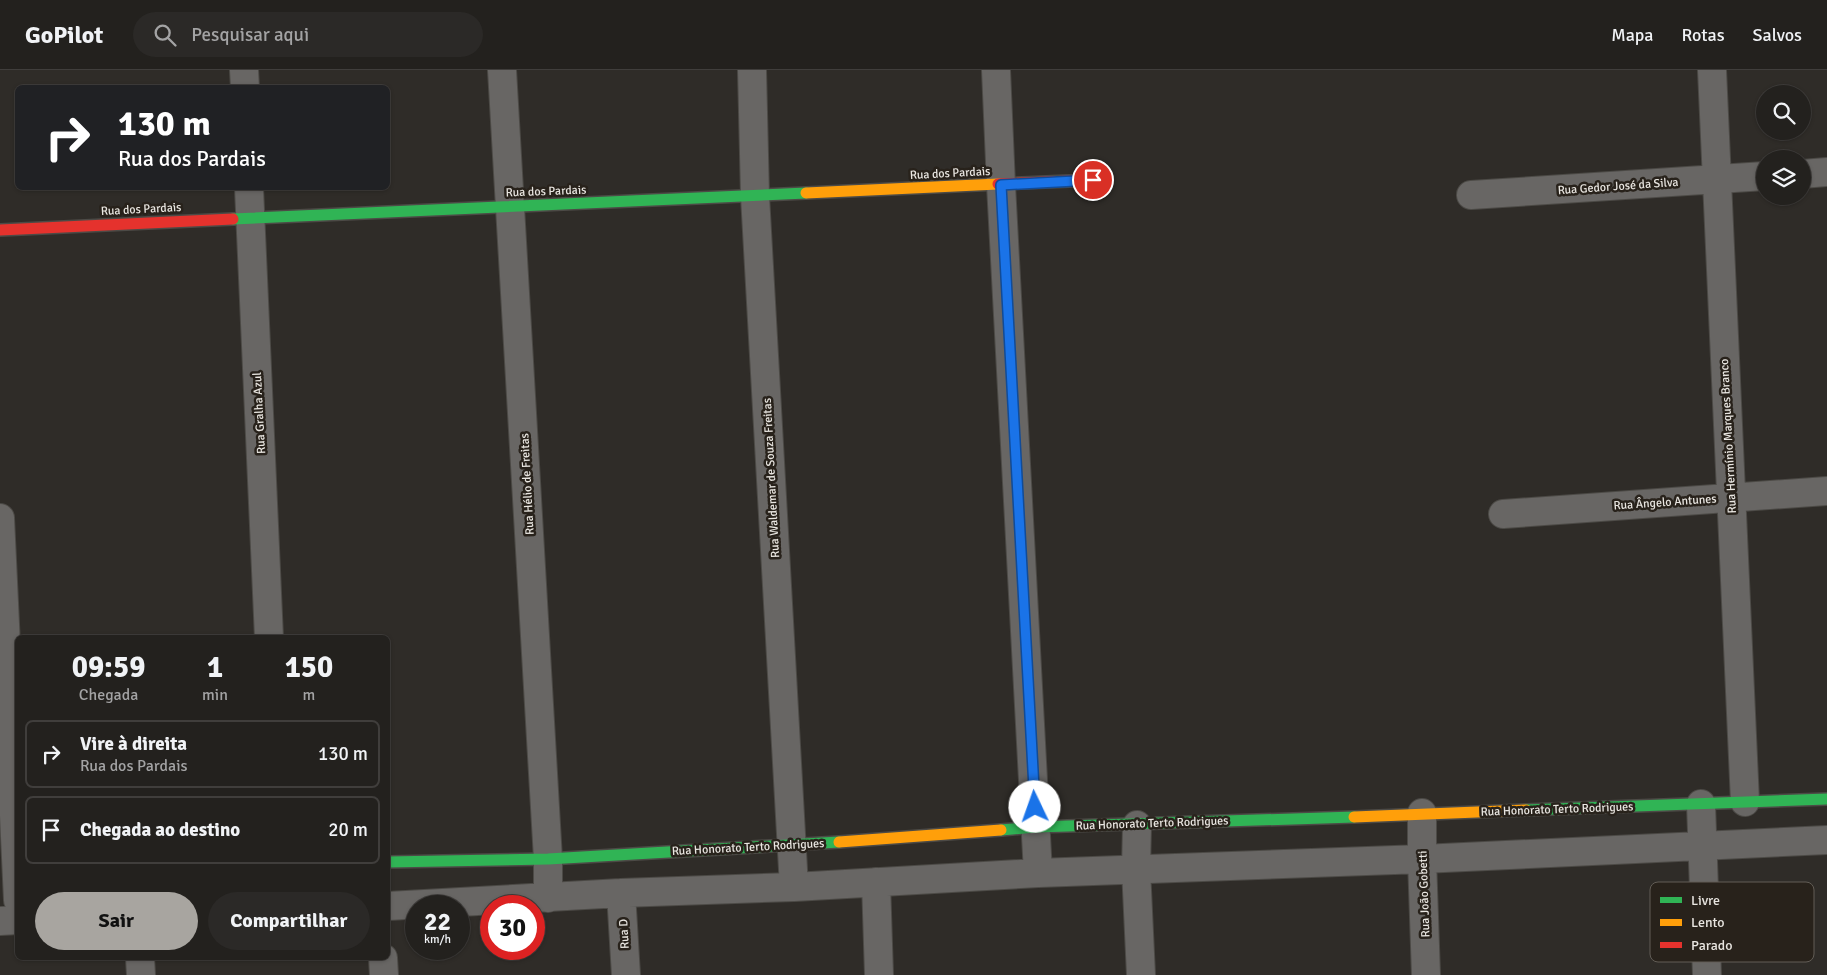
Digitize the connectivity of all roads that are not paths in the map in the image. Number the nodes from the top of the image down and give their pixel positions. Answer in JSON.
{"nodes":[{"id":1,"x":244,"y":70,"type":"edge"},
{"id":2,"x":502,"y":70,"type":"edge"},
{"id":3,"x":752,"y":70,"type":"edge"},
{"id":4,"x":996,"y":70,"type":"edge"},
{"id":5,"x":1712,"y":70,"type":"edge"},
{"id":6,"x":245,"y":85,"type":"edge"},
{"id":7,"x":1827,"y":172,"type":"edge"},
{"id":8,"x":1811,"y":173,"type":"edge"},
{"id":9,"x":1756,"y":177,"type":"edge"},
{"id":10,"x":1093,"y":180,"type":"dead end"},
{"id":11,"x":1716,"y":180,"type":"junction"},
{"id":12,"x":1001,"y":185,"type":"junction"},
{"id":13,"x":249,"y":190,"type":"edge"},
{"id":14,"x":1471,"y":195,"type":"dead end"},
{"id":15,"x":755,"y":196,"type":"junction"},
{"id":16,"x":511,"y":206,"type":"junction"},
{"id":17,"x":250,"y":218,"type":"junction"},
{"id":18,"x":0,"y":230,"type":"edge"},
{"id":19,"x":1827,"y":491,"type":"edge"},
{"id":20,"x":1731,"y":498,"type":"junction"},
{"id":21,"x":1503,"y":514,"type":"dead end"},
{"id":22,"x":0,"y":518,"type":"edge"},
{"id":23,"x":269,"y":635,"type":"edge"},
{"id":24,"x":1827,"y":799,"type":"edge"},
{"id":25,"x":1745,"y":802,"type":"junction"},
{"id":26,"x":1701,"y":804,"type":"junction"},
{"id":27,"x":1422,"y":813,"type":"junction"},
{"id":28,"x":1137,"y":825,"type":"junction"},
{"id":29,"x":1036,"y":827,"type":"junction"},
{"id":30,"x":1827,"y":840,"type":"edge"},
{"id":31,"x":792,"y":845,"type":"junction"},
{"id":32,"x":1702,"y":846,"type":"junction"},
{"id":33,"x":548,"y":859,"type":"junction"},
{"id":34,"x":1422,"y":859,"type":"junction"},
{"id":35,"x":390,"y":862,"type":"edge"},
{"id":36,"x":1136,"y":869,"type":"junction"},
{"id":37,"x":1038,"y":873,"type":"junction"},
{"id":38,"x":876,"y":882,"type":"junction"},
{"id":39,"x":1704,"y":882,"type":"edge"},
{"id":40,"x":13,"y":883,"type":"edge"},
{"id":41,"x":794,"y":887,"type":"junction"},
{"id":42,"x":622,"y":893,"type":"junction"},
{"id":43,"x":548,"y":898,"type":"junction"},
{"id":44,"x":390,"y":906,"type":"edge"},
{"id":45,"x":15,"y":920,"type":"edge"},
{"id":46,"x":0,"y":921,"type":"edge"},
{"id":47,"x":140,"y":960,"type":"edge"},
{"id":48,"x":383,"y":960,"type":"edge"},
{"id":49,"x":1707,"y":962,"type":"edge"},
{"id":50,"x":140,"y":975,"type":"edge"},
{"id":51,"x":384,"y":975,"type":"edge"},
{"id":52,"x":626,"y":975,"type":"edge"},
{"id":53,"x":879,"y":975,"type":"edge"},
{"id":54,"x":1140,"y":975,"type":"edge"},
{"id":55,"x":1426,"y":975,"type":"edge"},
{"id":56,"x":1708,"y":975,"type":"edge"}],
"edges":[{"from":1,"to":6,"type":"street"},
{"from":2,"to":16,"type":"street","name":"Rua Hélio de Freitas"},
{"from":3,"to":15,"type":"street","name":"Rua Waldemar de Souza Freitas"},
{"from":4,"to":12,"type":"street"},
{"from":5,"to":11,"type":"street","name":"Rua Hermínio Marques Branco"},
{"from":7,"to":8,"type":"street"},
{"from":9,"to":11,"type":"street","name":"Rua Gedor José da Silva"},
{"from":10,"to":12,"type":"street","name":"Rua dos Pardais"},
{"from":11,"to":14,"type":"street","name":"Rua Gedor José da Silva"},
{"from":11,"to":20,"type":"street","name":"Rua Hermínio Marques Branco"},
{"from":12,"to":15,"type":"street","name":"Rua dos Pardais"},
{"from":12,"to":29,"type":"street"},
{"from":13,"to":17,"type":"street","name":"Rua Gralha Azul"},
{"from":15,"to":16,"type":"street","name":"Rua dos Pardais"},
{"from":15,"to":31,"type":"street","name":"Rua Waldemar de Souza Freitas"},
{"from":16,"to":17,"type":"street","name":"Rua dos Pardais"},
{"from":16,"to":33,"type":"street","name":"Rua Hélio de Freitas"},
{"from":17,"to":18,"type":"street","name":"Rua dos Pardais"},
{"from":17,"to":23,"type":"street","name":"Rua Gralha Azul"},
{"from":19,"to":20,"type":"street","name":"Rua Ângelo Antunes"},
{"from":20,"to":21,"type":"street","name":"Rua Ângelo Antunes"},
{"from":20,"to":25,"type":"street","name":"Rua Hermínio Marques Branco"},
{"from":22,"to":40,"type":"street"},
{"from":24,"to":25,"type":"street","name":"Rua Honorato Terto Rodrigues"},
{"from":25,"to":26,"type":"street","name":"Rua Honorato Terto Rodrigues"},
{"from":26,"to":27,"type":"street","name":"Rua Honorato Terto Rodrigues"},
{"from":26,"to":32,"type":"street"},
{"from":27,"to":28,"type":"street","name":"Rua Honorato Terto Rodrigues"},
{"from":27,"to":34,"type":"street","name":"Rua João Gobetti"},
{"from":28,"to":29,"type":"street","name":"Rua Honorato Terto Rodrigues"},
{"from":28,"to":36,"type":"street"},
{"from":29,"to":31,"type":"street","name":"Rua Honorato Terto Rodrigues"},
{"from":29,"to":37,"type":"street"},
{"from":30,"to":32,"type":"street"},
{"from":31,"to":33,"type":"street","name":"Rua Honorato Terto Rodrigues"},
{"from":31,"to":41,"type":"street","name":"Rua Waldemar de Souza Freitas"},
{"from":32,"to":34,"type":"street"},
{"from":32,"to":39,"type":"street"},
{"from":33,"to":35,"type":"street","name":"Rua Honorato Terto Rodrigues"},
{"from":33,"to":43,"type":"street","name":"Rua Hélio de Freitas"},
{"from":34,"to":36,"type":"street"},
{"from":34,"to":55,"type":"street","name":"Rua João Gobetti"},
{"from":36,"to":37,"type":"street"},
{"from":36,"to":54,"type":"street"},
{"from":37,"to":38,"type":"street"},
{"from":38,"to":41,"type":"street"},
{"from":38,"to":53,"type":"street"},
{"from":41,"to":42,"type":"street"},
{"from":42,"to":43,"type":"street"},
{"from":42,"to":52,"type":"street","name":"Rua D"},
{"from":43,"to":44,"type":"street"},
{"from":45,"to":46,"type":"street"},
{"from":47,"to":50,"type":"street"},
{"from":48,"to":51,"type":"street"},
{"from":49,"to":56,"type":"street"}]}
